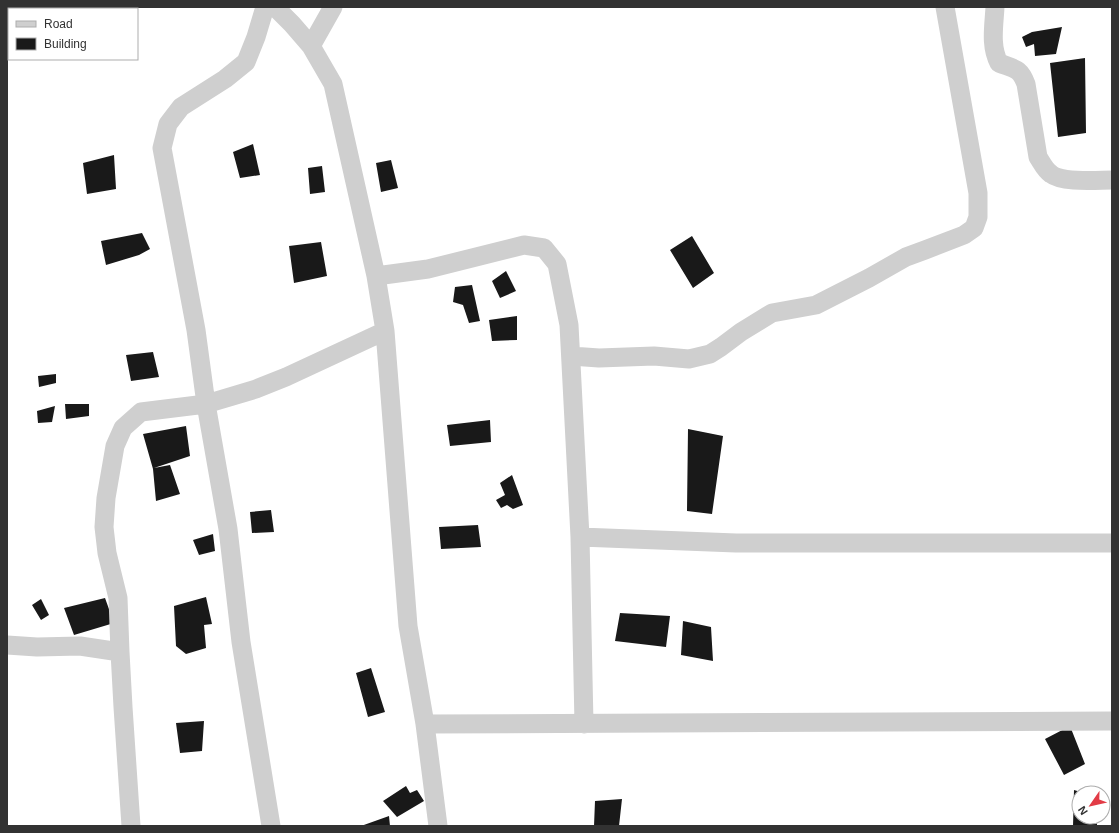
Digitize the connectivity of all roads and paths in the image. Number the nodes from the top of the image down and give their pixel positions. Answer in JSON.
{"nodes":[{"id":1,"x":265,"y":7,"type":"edge"},
{"id":2,"x":275,"y":7,"type":"edge"},
{"id":3,"x":332,"y":7,"type":"edge"},
{"id":4,"x":945,"y":7,"type":"edge"},
{"id":5,"x":995,"y":7,"type":"edge"},
{"id":6,"x":311,"y":46,"type":"junction"},
{"id":7,"x":1112,"y":180,"type":"edge"},
{"id":8,"x":376,"y":276,"type":"junction"},
{"id":9,"x":385,"y":331,"type":"junction"},
{"id":10,"x":571,"y":356,"type":"junction"},
{"id":11,"x":206,"y":404,"type":"junction"},
{"id":12,"x":580,"y":537,"type":"junction"},
{"id":13,"x":1112,"y":543,"type":"edge"},
{"id":14,"x":7,"y":645,"type":"edge"},
{"id":15,"x":120,"y":652,"type":"junction"},
{"id":16,"x":1112,"y":721,"type":"edge"},
{"id":17,"x":424,"y":724,"type":"junction"},
{"id":18,"x":584,"y":724,"type":"junction"},
{"id":19,"x":131,"y":826,"type":"edge"},
{"id":20,"x":271,"y":826,"type":"edge"},
{"id":21,"x":438,"y":826,"type":"edge"}],
"edges":[{"from":1,"to":11,"type":"street"},
{"from":2,"to":6,"type":"street"},
{"from":3,"to":6,"type":"street"},
{"from":4,"to":10,"type":"street"},
{"from":5,"to":7,"type":"street"},
{"from":6,"to":8,"type":"street"},
{"from":8,"to":9,"type":"street"},
{"from":8,"to":10,"type":"street"},
{"from":9,"to":11,"type":"street"},
{"from":9,"to":17,"type":"street"},
{"from":10,"to":12,"type":"street"},
{"from":11,"to":15,"type":"street"},
{"from":11,"to":20,"type":"street"},
{"from":12,"to":13,"type":"street"},
{"from":12,"to":18,"type":"street"},
{"from":14,"to":15,"type":"street"},
{"from":15,"to":19,"type":"street"},
{"from":16,"to":18,"type":"street"},
{"from":17,"to":18,"type":"street"},
{"from":17,"to":21,"type":"street"}]}
